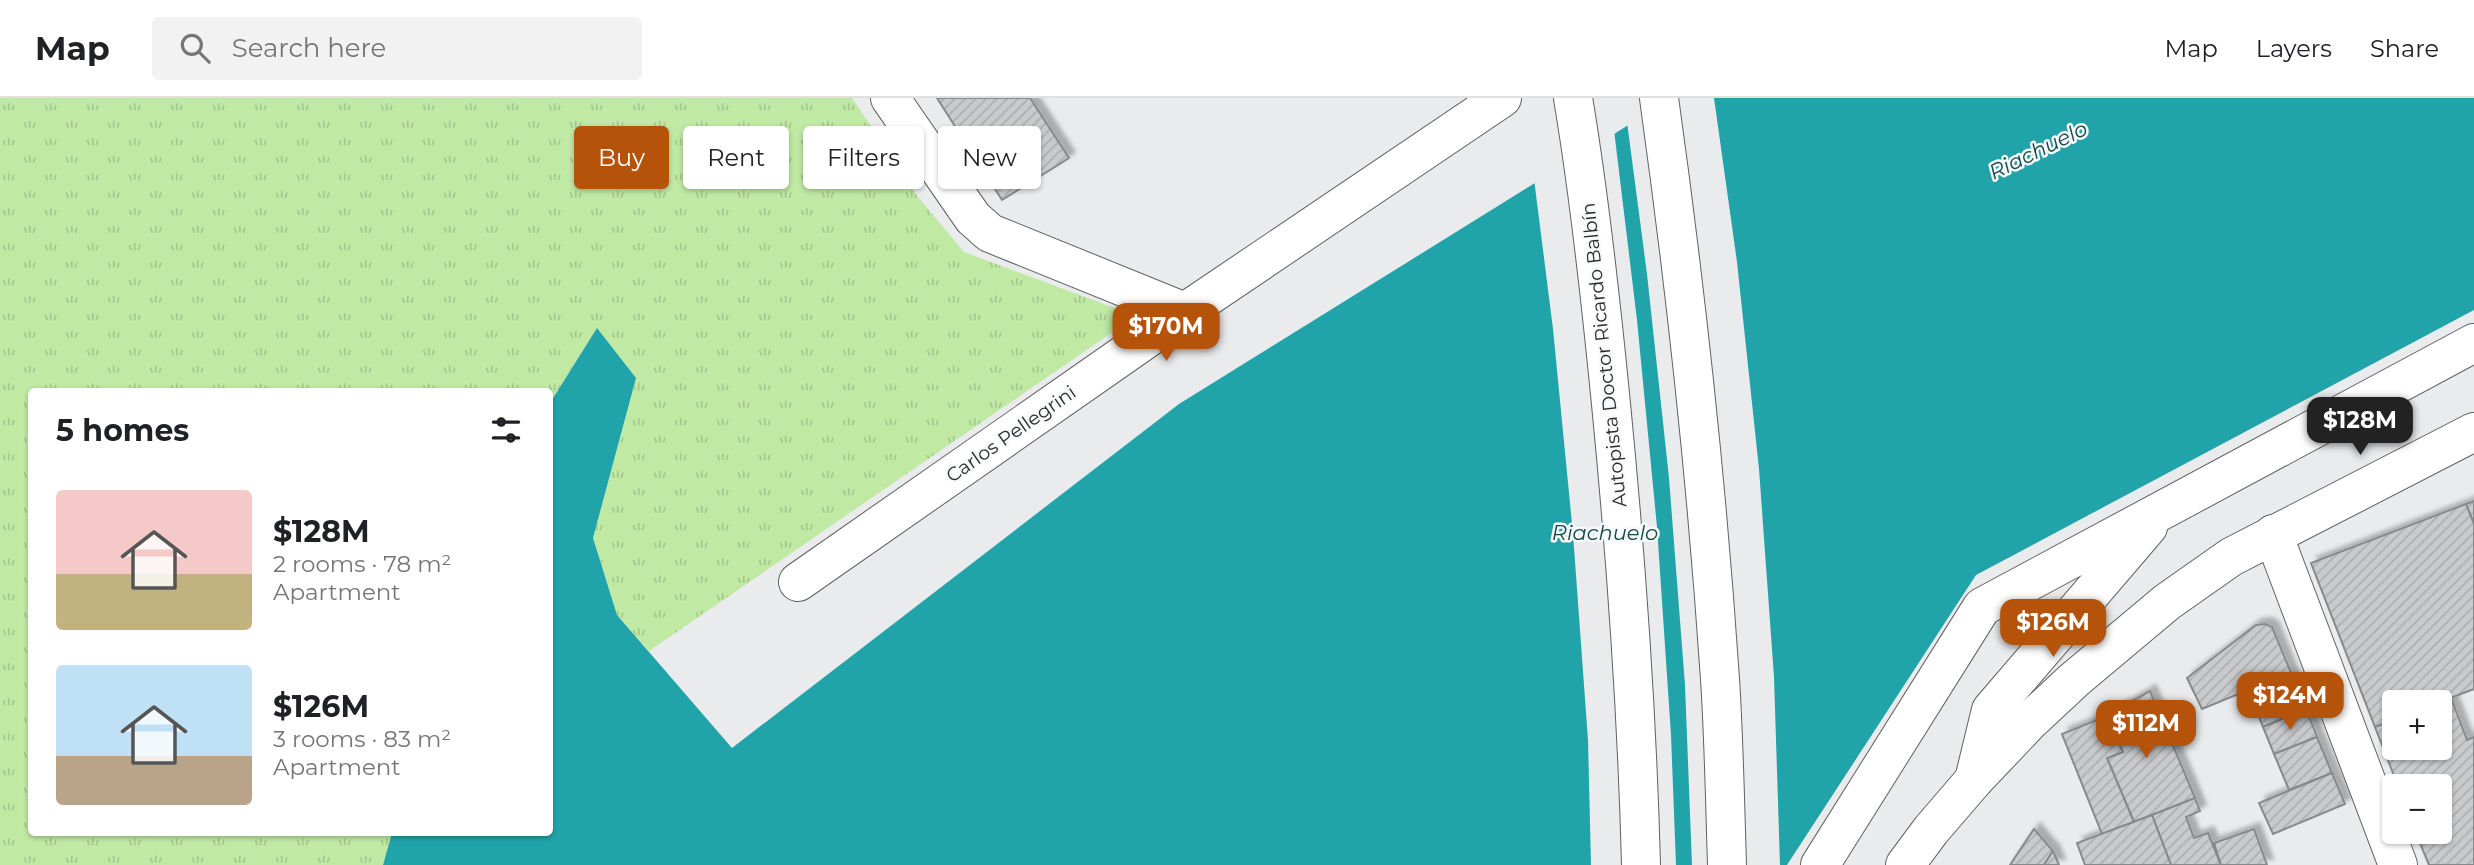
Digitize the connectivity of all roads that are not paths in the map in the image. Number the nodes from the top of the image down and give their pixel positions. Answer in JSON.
{"nodes":[{"id":1,"x":890,"y":98,"type":"edge"},
{"id":2,"x":1502,"y":98,"type":"edge"},
{"id":3,"x":1573,"y":98,"type":"edge"},
{"id":4,"x":1659,"y":98,"type":"edge"},
{"id":5,"x":1185,"y":313,"type":"junction"},
{"id":6,"x":2474,"y":343,"type":"edge"},
{"id":7,"x":2474,"y":432,"type":"edge"},
{"id":8,"x":2163,"y":510,"type":"junction"},
{"id":9,"x":2273,"y":534,"type":"junction"},
{"id":10,"x":798,"y":582,"type":"dead end"},
{"id":11,"x":1974,"y":780,"type":"junction"},
{"id":12,"x":1642,"y":865,"type":"edge"},
{"id":13,"x":1727,"y":865,"type":"edge"},
{"id":14,"x":1820,"y":865,"type":"edge"},
{"id":15,"x":1905,"y":865,"type":"edge"},
{"id":16,"x":2398,"y":865,"type":"edge"}],
"edges":[{"from":1,"to":5,"type":"main road"},
{"from":2,"to":5,"type":"main road","name":"Carlos Pellegrini"},
{"from":3,"to":12,"type":"main road","name":"Autopista Doctor Ricardo Balbín"},
{"from":4,"to":13,"type":"main road"},
{"from":5,"to":10,"type":"main road","name":"Carlos Pellegrini"},
{"from":6,"to":8,"type":"main road"},
{"from":7,"to":9,"type":"main road"},
{"from":8,"to":11,"type":"main road"},
{"from":8,"to":14,"type":"main road"},
{"from":9,"to":11,"type":"main road"},
{"from":9,"to":16,"type":"main road"},
{"from":11,"to":15,"type":"main road"}]}
